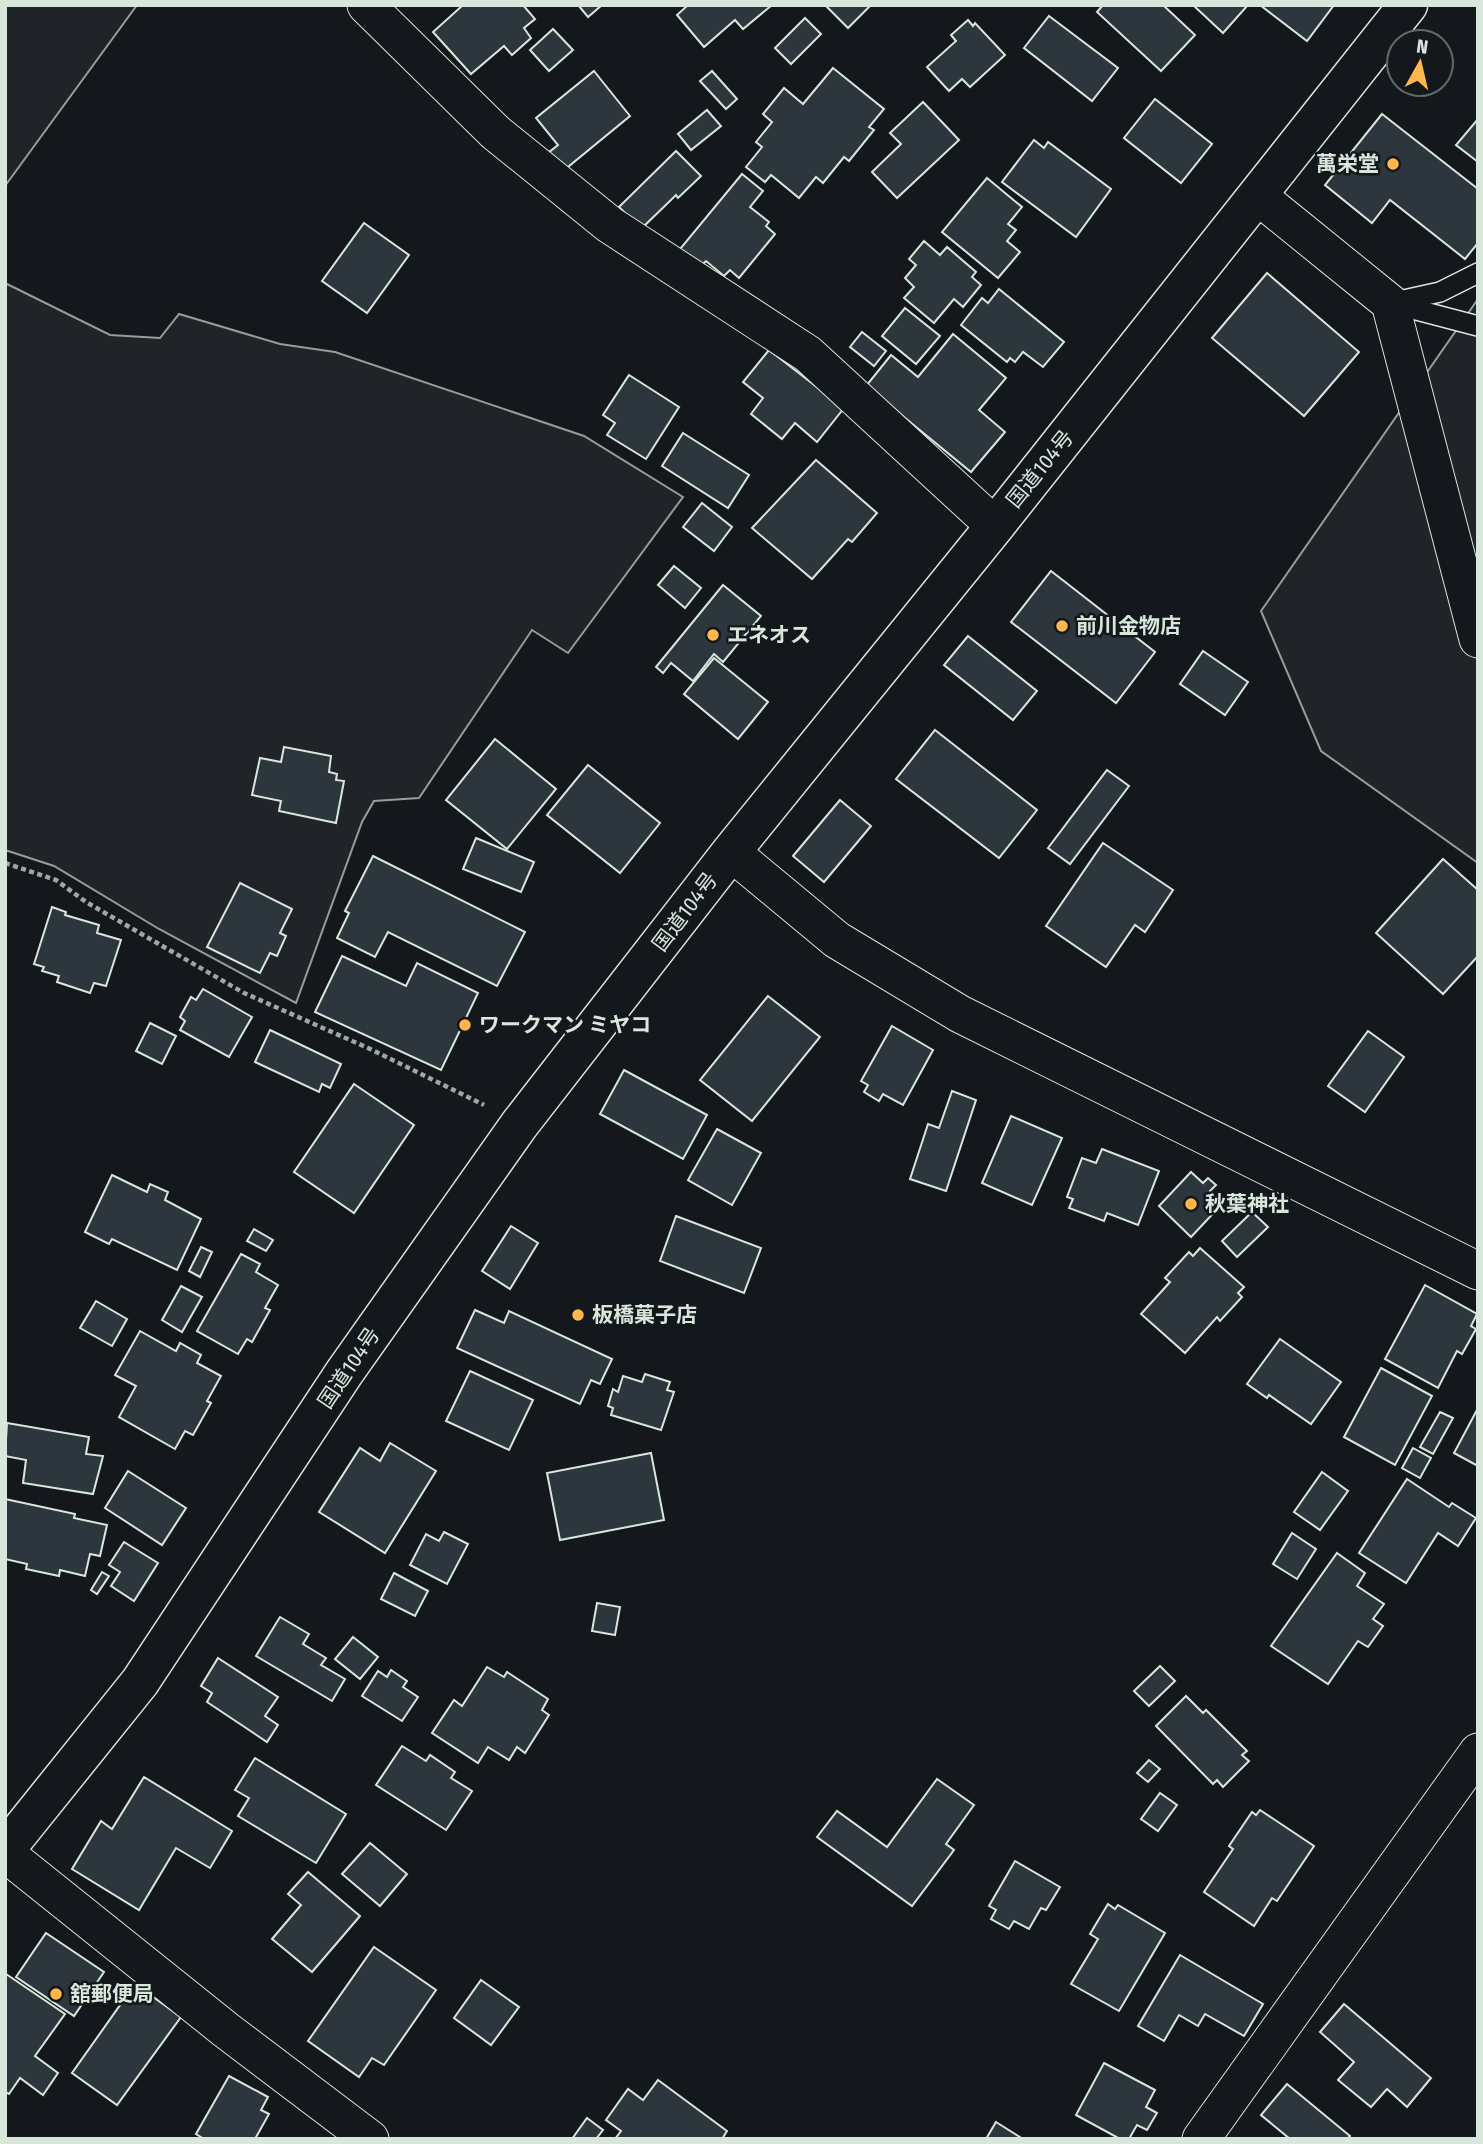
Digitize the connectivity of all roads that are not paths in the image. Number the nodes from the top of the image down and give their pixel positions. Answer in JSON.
{"nodes":[{"id":1,"x":366,"y":5,"type":"edge"},
{"id":2,"x":1408,"y":5,"type":"edge"},
{"id":3,"x":1258,"y":196,"type":"junction"},
{"id":4,"x":1478,"y":273,"type":"edge"},
{"id":5,"x":1390,"y":303,"type":"junction"},
{"id":6,"x":1478,"y":326,"type":"edge"},
{"id":7,"x":995,"y":526,"type":"junction"},
{"id":8,"x":1478,"y":639,"type":"edge"},
{"id":9,"x":731,"y":852,"type":"junction"},
{"id":10,"x":1478,"y":1271,"type":"edge"},
{"id":11,"x":1478,"y":1752,"type":"edge"},
{"id":12,"x":5,"y":1851,"type":"edge"},
{"id":13,"x":370,"y":2139,"type":"edge"},
{"id":14,"x":1201,"y":2139,"type":"edge"}],
"edges":[{"from":1,"to":7,"type":"street"},
{"from":2,"to":3,"type":"highway","name":"国道104号"},
{"from":3,"to":5,"type":"street"},
{"from":3,"to":7,"type":"highway","name":"国道104号"},
{"from":4,"to":5,"type":"lane"},
{"from":5,"to":6,"type":"lane"},
{"from":5,"to":8,"type":"street"},
{"from":7,"to":9,"type":"highway","name":"国道104号"},
{"from":9,"to":10,"type":"street"},
{"from":9,"to":12,"type":"highway","name":"国道104号"},
{"from":11,"to":14,"type":"street"},
{"from":12,"to":13,"type":"street"}]}
